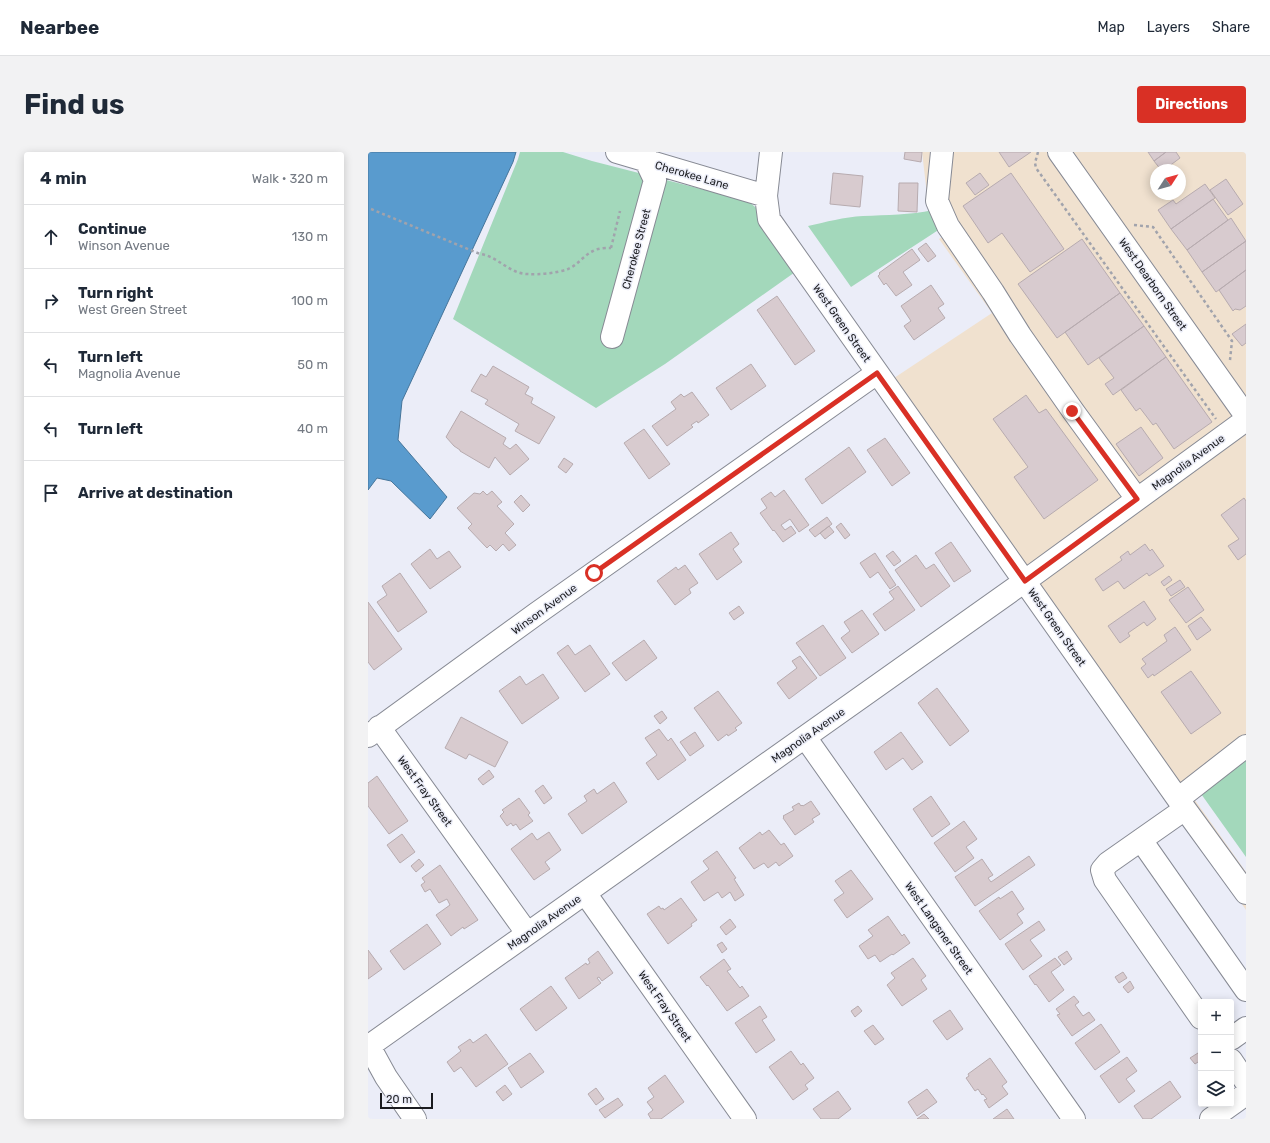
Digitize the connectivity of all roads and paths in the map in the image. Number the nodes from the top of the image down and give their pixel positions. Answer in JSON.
{"nodes":[{"id":1,"x":617,"y":152,"type":"edge"},
{"id":2,"x":771,"y":152,"type":"edge"},
{"id":3,"x":942,"y":152,"type":"edge"},
{"id":4,"x":1038,"y":152,"type":"edge"},
{"id":5,"x":1060,"y":152,"type":"edge"},
{"id":6,"x":645,"y":157,"type":"edge"},
{"id":7,"x":766,"y":196,"type":"junction"},
{"id":8,"x":371,"y":208,"type":"dead end"},
{"id":9,"x":1130,"y":219,"type":"dead end"},
{"id":10,"x":612,"y":248,"type":"dead end"},
{"id":11,"x":612,"y":337,"type":"dead end"},
{"id":12,"x":1230,"y":364,"type":"dead end"},
{"id":13,"x":877,"y":373,"type":"junction"},
{"id":14,"x":1243,"y":420,"type":"edge"},
{"id":15,"x":1137,"y":499,"type":"junction"},
{"id":16,"x":1025,"y":581,"type":"junction"},
{"id":17,"x":374,"y":731,"type":"edge"},
{"id":18,"x":805,"y":737,"type":"junction"},
{"id":19,"x":1246,"y":746,"type":"edge"},
{"id":20,"x":1181,"y":804,"type":"junction"},
{"id":21,"x":1141,"y":840,"type":"junction"},
{"id":22,"x":586,"y":893,"type":"junction"},
{"id":23,"x":1246,"y":893,"type":"edge"},
{"id":24,"x":527,"y":933,"type":"junction"},
{"id":25,"x":1246,"y":990,"type":"edge"},
{"id":26,"x":1198,"y":1014,"type":"edge"},
{"id":27,"x":368,"y":1046,"type":"edge"},
{"id":28,"x":1234,"y":1064,"type":"edge"},
{"id":29,"x":1246,"y":1082,"type":"edge"},
{"id":30,"x":1246,"y":1094,"type":"edge"},
{"id":31,"x":415,"y":1119,"type":"edge"},
{"id":32,"x":745,"y":1119,"type":"edge"},
{"id":33,"x":1074,"y":1119,"type":"edge"},
{"id":34,"x":1211,"y":1119,"type":"edge"}],
"edges":[{"from":1,"to":6,"type":"street","name":"Cherokee Lane"},
{"from":2,"to":7,"type":"street","name":"West Green Street"},
{"from":3,"to":15,"type":"street"},
{"from":4,"to":14,"type":"path"},
{"from":5,"to":14,"type":"street","name":"West Dearborn Street"},
{"from":6,"to":7,"type":"street","name":"Cherokee Lane"},
{"from":6,"to":11,"type":"street","name":"Cherokee Street"},
{"from":7,"to":13,"type":"street","name":"West Green Street"},
{"from":8,"to":10,"type":"path"},
{"from":9,"to":12,"type":"path"},
{"from":13,"to":16,"type":"street","name":"West Green Street"},
{"from":13,"to":17,"type":"street","name":"Winson Avenue"},
{"from":14,"to":15,"type":"street","name":"Magnolia Avenue"},
{"from":15,"to":16,"type":"street","name":"Magnolia Avenue"},
{"from":16,"to":18,"type":"street","name":"Magnolia Avenue"},
{"from":16,"to":20,"type":"street","name":"West Green Street"},
{"from":17,"to":24,"type":"street","name":"West Fray Street"},
{"from":18,"to":22,"type":"street","name":"Magnolia Avenue"},
{"from":18,"to":33,"type":"street","name":"West Langsner Street"},
{"from":19,"to":20,"type":"street"},
{"from":20,"to":21,"type":"street"},
{"from":20,"to":23,"type":"street","name":"West Green Street"},
{"from":21,"to":25,"type":"street"},
{"from":21,"to":26,"type":"street"},
{"from":22,"to":24,"type":"street","name":"Magnolia Avenue"},
{"from":22,"to":32,"type":"street","name":"West Fray Street"},
{"from":24,"to":27,"type":"street","name":"Magnolia Avenue"},
{"from":27,"to":31,"type":"street"},
{"from":28,"to":29,"type":"street"},
{"from":30,"to":34,"type":"street"}]}
